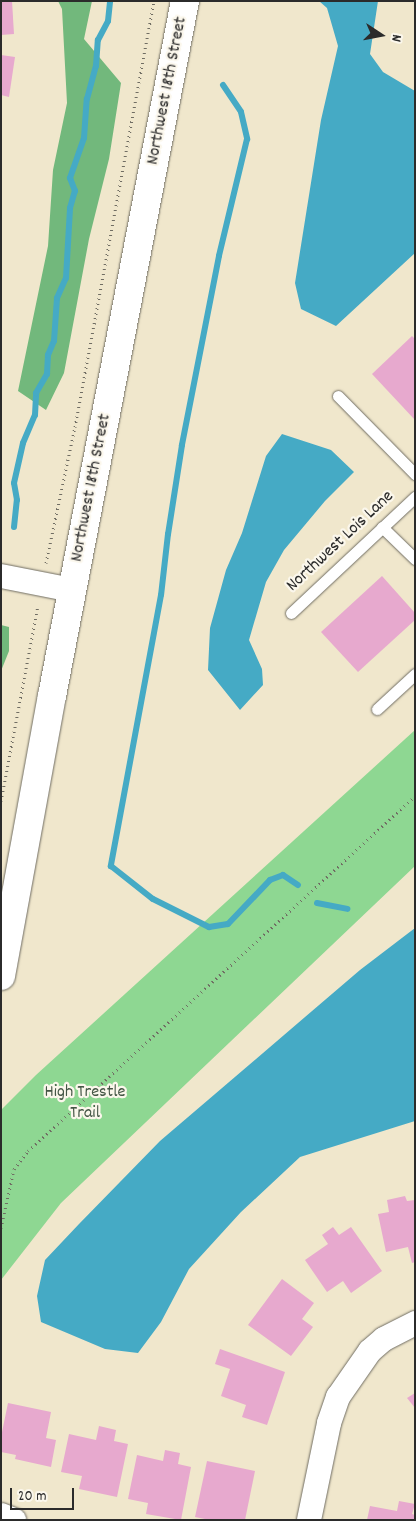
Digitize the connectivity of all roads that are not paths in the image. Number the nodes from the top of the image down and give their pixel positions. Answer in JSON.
{"nodes":[{"id":1,"x":185,"y":1,"type":"edge"},
{"id":2,"x":338,"y":396,"type":"dead end"},
{"id":3,"x":415,"y":474,"type":"edge"},
{"id":4,"x":415,"y":497,"type":"edge"},
{"id":5,"x":382,"y":527,"type":"junction"},
{"id":6,"x":415,"y":559,"type":"edge"},
{"id":7,"x":1,"y":576,"type":"edge"},
{"id":8,"x":72,"y":590,"type":"junction"},
{"id":9,"x":290,"y":613,"type":"dead end"},
{"id":10,"x":415,"y":674,"type":"edge"},
{"id":11,"x":377,"y":708,"type":"dead end"},
{"id":12,"x":1,"y":976,"type":"edge"},
{"id":13,"x":415,"y":1323,"type":"edge"},
{"id":14,"x":1,"y":1515,"type":"edge"},
{"id":15,"x":14,"y":1520,"type":"edge"},
{"id":16,"x":310,"y":1520,"type":"edge"}],
"edges":[{"from":1,"to":8,"type":"main road","name":"Northwest 18th Street"},
{"from":2,"to":3,"type":"lane"},
{"from":4,"to":5,"type":"lane","name":"Northwest Lois Lane"},
{"from":5,"to":6,"type":"lane"},
{"from":5,"to":9,"type":"lane","name":"Northwest Lois Lane"},
{"from":7,"to":8,"type":"street"},
{"from":8,"to":12,"type":"main road","name":"Northwest 18th Street"},
{"from":10,"to":11,"type":"lane"},
{"from":13,"to":16,"type":"street"},
{"from":14,"to":15,"type":"street"}]}
